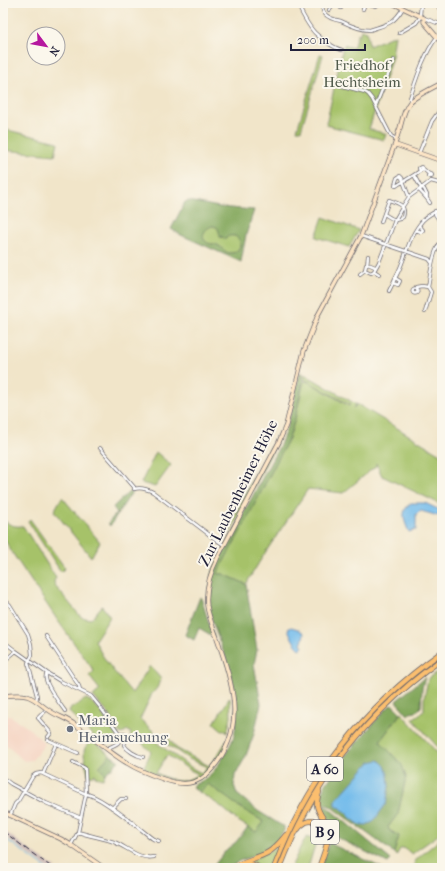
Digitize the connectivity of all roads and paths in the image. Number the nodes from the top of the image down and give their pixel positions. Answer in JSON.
{"nodes":[{"id":1,"x":298,"y":3,"type":"edge"},
{"id":2,"x":321,"y":3,"type":"edge"},
{"id":3,"x":334,"y":3,"type":"edge"},
{"id":4,"x":342,"y":3,"type":"edge"},
{"id":5,"x":366,"y":3,"type":"edge"},
{"id":6,"x":379,"y":3,"type":"edge"},
{"id":7,"x":392,"y":3,"type":"edge"},
{"id":8,"x":421,"y":3,"type":"edge"},
{"id":9,"x":341,"y":8,"type":"dead end"},
{"id":10,"x":403,"y":8,"type":"junction"},
{"id":11,"x":362,"y":9,"type":"dead end"},
{"id":12,"x":329,"y":10,"type":"dead end"},
{"id":13,"x":422,"y":17,"type":"junction"},
{"id":14,"x":442,"y":23,"type":"edge"},
{"id":15,"x":399,"y":33,"type":"dead end"},
{"id":16,"x":436,"y":36,"type":"junction"},
{"id":17,"x":442,"y":43,"type":"edge"},
{"id":18,"x":342,"y":50,"type":"dead end"},
{"id":19,"x":394,"y":60,"type":"dead end"},
{"id":20,"x":442,"y":83,"type":"edge"},
{"id":21,"x":335,"y":84,"type":"dead end"},
{"id":22,"x":410,"y":102,"type":"junction"},
{"id":23,"x":376,"y":105,"type":"junction"},
{"id":24,"x":440,"y":110,"type":"dead end"},
{"id":25,"x":396,"y":139,"type":"junction"},
{"id":26,"x":396,"y":145,"type":"junction"},
{"id":27,"x":419,"y":153,"type":"junction"},
{"id":28,"x":442,"y":161,"type":"edge"},
{"id":29,"x":414,"y":177,"type":"dead end"},
{"id":30,"x":431,"y":181,"type":"junction"},
{"id":31,"x":442,"y":184,"type":"edge"},
{"id":32,"x":421,"y":188,"type":"junction"},
{"id":33,"x":409,"y":197,"type":"junction"},
{"id":34,"x":430,"y":203,"type":"dead end"},
{"id":35,"x":403,"y":206,"type":"junction"},
{"id":36,"x":442,"y":208,"type":"edge"},
{"id":37,"x":435,"y":211,"type":"junction"},
{"id":38,"x":384,"y":214,"type":"junction"},
{"id":39,"x":395,"y":220,"type":"junction"},
{"id":40,"x":442,"y":221,"type":"edge"},
{"id":41,"x":381,"y":222,"type":"dead end"},
{"id":42,"x":419,"y":225,"type":"junction"},
{"id":43,"x":416,"y":230,"type":"junction"},
{"id":44,"x":361,"y":236,"type":"junction"},
{"id":45,"x":442,"y":240,"type":"edge"},
{"id":46,"x":386,"y":244,"type":"junction"},
{"id":47,"x":406,"y":251,"type":"junction"},
{"id":48,"x":368,"y":256,"type":"dead end"},
{"id":49,"x":432,"y":263,"type":"junction"},
{"id":50,"x":366,"y":265,"type":"junction"},
{"id":51,"x":365,"y":270,"type":"junction"},
{"id":52,"x":374,"y":271,"type":"junction"},
{"id":53,"x":360,"y":274,"type":"dead end"},
{"id":54,"x":379,"y":274,"type":"dead end"},
{"id":55,"x":428,"y":287,"type":"junction"},
{"id":56,"x":415,"y":289,"type":"dead end"},
{"id":57,"x":389,"y":291,"type":"dead end"},
{"id":58,"x":425,"y":312,"type":"dead end"},
{"id":59,"x":100,"y":448,"type":"dead end"},
{"id":60,"x":224,"y":545,"type":"junction"},
{"id":61,"x":3,"y":598,"type":"edge"},
{"id":62,"x":46,"y":636,"type":"dead end"},
{"id":63,"x":3,"y":641,"type":"edge"},
{"id":64,"x":16,"y":651,"type":"junction"},
{"id":65,"x":442,"y":652,"type":"edge"},
{"id":66,"x":442,"y":658,"type":"edge"},
{"id":67,"x":30,"y":661,"type":"junction"},
{"id":68,"x":3,"y":662,"type":"edge"},
{"id":69,"x":47,"y":673,"type":"junction"},
{"id":70,"x":80,"y":690,"type":"junction"},
{"id":71,"x":3,"y":696,"type":"edge"},
{"id":72,"x":389,"y":698,"type":"junction"},
{"id":73,"x":36,"y":701,"type":"junction"},
{"id":74,"x":47,"y":709,"type":"junction"},
{"id":75,"x":65,"y":711,"type":"dead end"},
{"id":76,"x":120,"y":735,"type":"junction"},
{"id":77,"x":56,"y":744,"type":"junction"},
{"id":78,"x":107,"y":749,"type":"junction"},
{"id":79,"x":78,"y":753,"type":"dead end"},
{"id":80,"x":143,"y":757,"type":"dead end"},
{"id":81,"x":73,"y":762,"type":"dead end"},
{"id":82,"x":43,"y":774,"type":"junction"},
{"id":83,"x":3,"y":778,"type":"edge"},
{"id":84,"x":322,"y":783,"type":"junction"},
{"id":85,"x":24,"y":791,"type":"junction"},
{"id":86,"x":86,"y":794,"type":"junction"},
{"id":87,"x":126,"y":799,"type":"dead end"},
{"id":88,"x":112,"y":808,"type":"junction"},
{"id":89,"x":3,"y":812,"type":"edge"},
{"id":90,"x":10,"y":816,"type":"junction"},
{"id":91,"x":81,"y":818,"type":"junction"},
{"id":92,"x":289,"y":831,"type":"junction"},
{"id":93,"x":295,"y":831,"type":"junction"},
{"id":94,"x":78,"y":832,"type":"junction"},
{"id":95,"x":159,"y":841,"type":"dead end"},
{"id":96,"x":71,"y":845,"type":"junction"},
{"id":97,"x":154,"y":857,"type":"dead end"},
{"id":98,"x":104,"y":868,"type":"edge"},
{"id":99,"x":233,"y":868,"type":"edge"},
{"id":100,"x":239,"y":868,"type":"edge"},
{"id":101,"x":259,"y":868,"type":"edge"},
{"id":102,"x":274,"y":868,"type":"edge"},
{"id":103,"x":280,"y":868,"type":"edge"},
{"id":104,"x":317,"y":868,"type":"edge"}],
"edges":[{"from":1,"to":18,"type":"street"},
{"from":2,"to":10,"type":"street"},
{"from":3,"to":12,"type":"street"},
{"from":4,"to":9,"type":"street"},
{"from":5,"to":6,"type":"street"},
{"from":5,"to":11,"type":"street"},
{"from":7,"to":10,"type":"street"},
{"from":8,"to":13,"type":"street"},
{"from":10,"to":13,"type":"street"},
{"from":13,"to":14,"type":"street"},
{"from":13,"to":15,"type":"street"},
{"from":13,"to":16,"type":"street"},
{"from":16,"to":17,"type":"street"},
{"from":16,"to":22,"type":"street"},
{"from":19,"to":23,"type":"street"},
{"from":20,"to":22,"type":"street"},
{"from":21,"to":23,"type":"street"},
{"from":22,"to":25,"type":"street","name":"Zur Laubenheimer Höhe"},
{"from":23,"to":25,"type":"street"},
{"from":24,"to":27,"type":"street"},
{"from":25,"to":26,"type":"street","name":"Zur Laubenheimer Höhe"},
{"from":26,"to":27,"type":"street"},
{"from":26,"to":44,"type":"street","name":"Zur Laubenheimer Höhe"},
{"from":27,"to":28,"type":"street"},
{"from":29,"to":32,"type":"street"},
{"from":30,"to":31,"type":"street"},
{"from":30,"to":32,"type":"street"},
{"from":30,"to":33,"type":"street"},
{"from":32,"to":33,"type":"street"},
{"from":32,"to":34,"type":"street"},
{"from":33,"to":35,"type":"street"},
{"from":35,"to":38,"type":"street"},
{"from":35,"to":39,"type":"street"},
{"from":35,"to":39,"type":"street"},
{"from":36,"to":37,"type":"street"},
{"from":37,"to":40,"type":"street"},
{"from":37,"to":42,"type":"street"},
{"from":38,"to":39,"type":"street"},
{"from":38,"to":41,"type":"street"},
{"from":39,"to":46,"type":"street"},
{"from":42,"to":43,"type":"street"},
{"from":42,"to":43,"type":"street"},
{"from":43,"to":47,"type":"street"},
{"from":44,"to":46,"type":"street"},
{"from":44,"to":60,"type":"street","name":"Zur Laubenheimer Höhe"},
{"from":45,"to":49,"type":"street"},
{"from":46,"to":47,"type":"street"},
{"from":46,"to":52,"type":"street"},
{"from":47,"to":49,"type":"street"},
{"from":47,"to":57,"type":"street"},
{"from":48,"to":50,"type":"street"},
{"from":49,"to":55,"type":"street"},
{"from":50,"to":51,"type":"street"},
{"from":50,"to":52,"type":"street"},
{"from":51,"to":52,"type":"street"},
{"from":51,"to":53,"type":"street"},
{"from":52,"to":54,"type":"street"},
{"from":55,"to":56,"type":"street"},
{"from":55,"to":58,"type":"street"},
{"from":59,"to":60,"type":"street"},
{"from":60,"to":78,"type":"street","name":"Zur Laubenheimer Höhe"},
{"from":61,"to":67,"type":"street"},
{"from":62,"to":70,"type":"street"},
{"from":63,"to":64,"type":"street"},
{"from":64,"to":67,"type":"street"},
{"from":64,"to":68,"type":"street"},
{"from":65,"to":72,"type":"highway","number":"A 60"},
{"from":66,"to":72,"type":"highway","number":"A 60"},
{"from":67,"to":69,"type":"street"},
{"from":67,"to":73,"type":"street"},
{"from":69,"to":70,"type":"street"},
{"from":69,"to":75,"type":"street"},
{"from":70,"to":76,"type":"street"},
{"from":71,"to":73,"type":"street"},
{"from":72,"to":84,"type":"highway","number":"A 60"},
{"from":72,"to":92,"type":"highway","number":"A 60"},
{"from":73,"to":74,"type":"street"},
{"from":74,"to":77,"type":"street"},
{"from":74,"to":78,"type":"street"},
{"from":76,"to":78,"type":"street"},
{"from":76,"to":80,"type":"street"},
{"from":77,"to":79,"type":"street"},
{"from":77,"to":82,"type":"street"},
{"from":81,"to":86,"type":"street"},
{"from":82,"to":85,"type":"street"},
{"from":82,"to":86,"type":"street"},
{"from":83,"to":85,"type":"street"},
{"from":84,"to":93,"type":"highway","number":"A 60"},
{"from":84,"to":104,"type":"highway","number":"A 60"},
{"from":85,"to":90,"type":"street"},
{"from":85,"to":91,"type":"street"},
{"from":86,"to":88,"type":"street"},
{"from":86,"to":91,"type":"street"},
{"from":87,"to":88,"type":"street"},
{"from":88,"to":95,"type":"street"},
{"from":89,"to":90,"type":"street"},
{"from":90,"to":96,"type":"street"},
{"from":91,"to":94,"type":"street"},
{"from":92,"to":99,"type":"highway","number":"B 9"},
{"from":92,"to":102,"type":"highway","number":"A 60"},
{"from":93,"to":103,"type":"highway","number":"A 60"},
{"from":93,"to":104,"type":"highway","number":"B 9"},
{"from":94,"to":96,"type":"street"},
{"from":94,"to":97,"type":"street"},
{"from":96,"to":98,"type":"street"},
{"from":100,"to":101,"type":"highway"}]}
